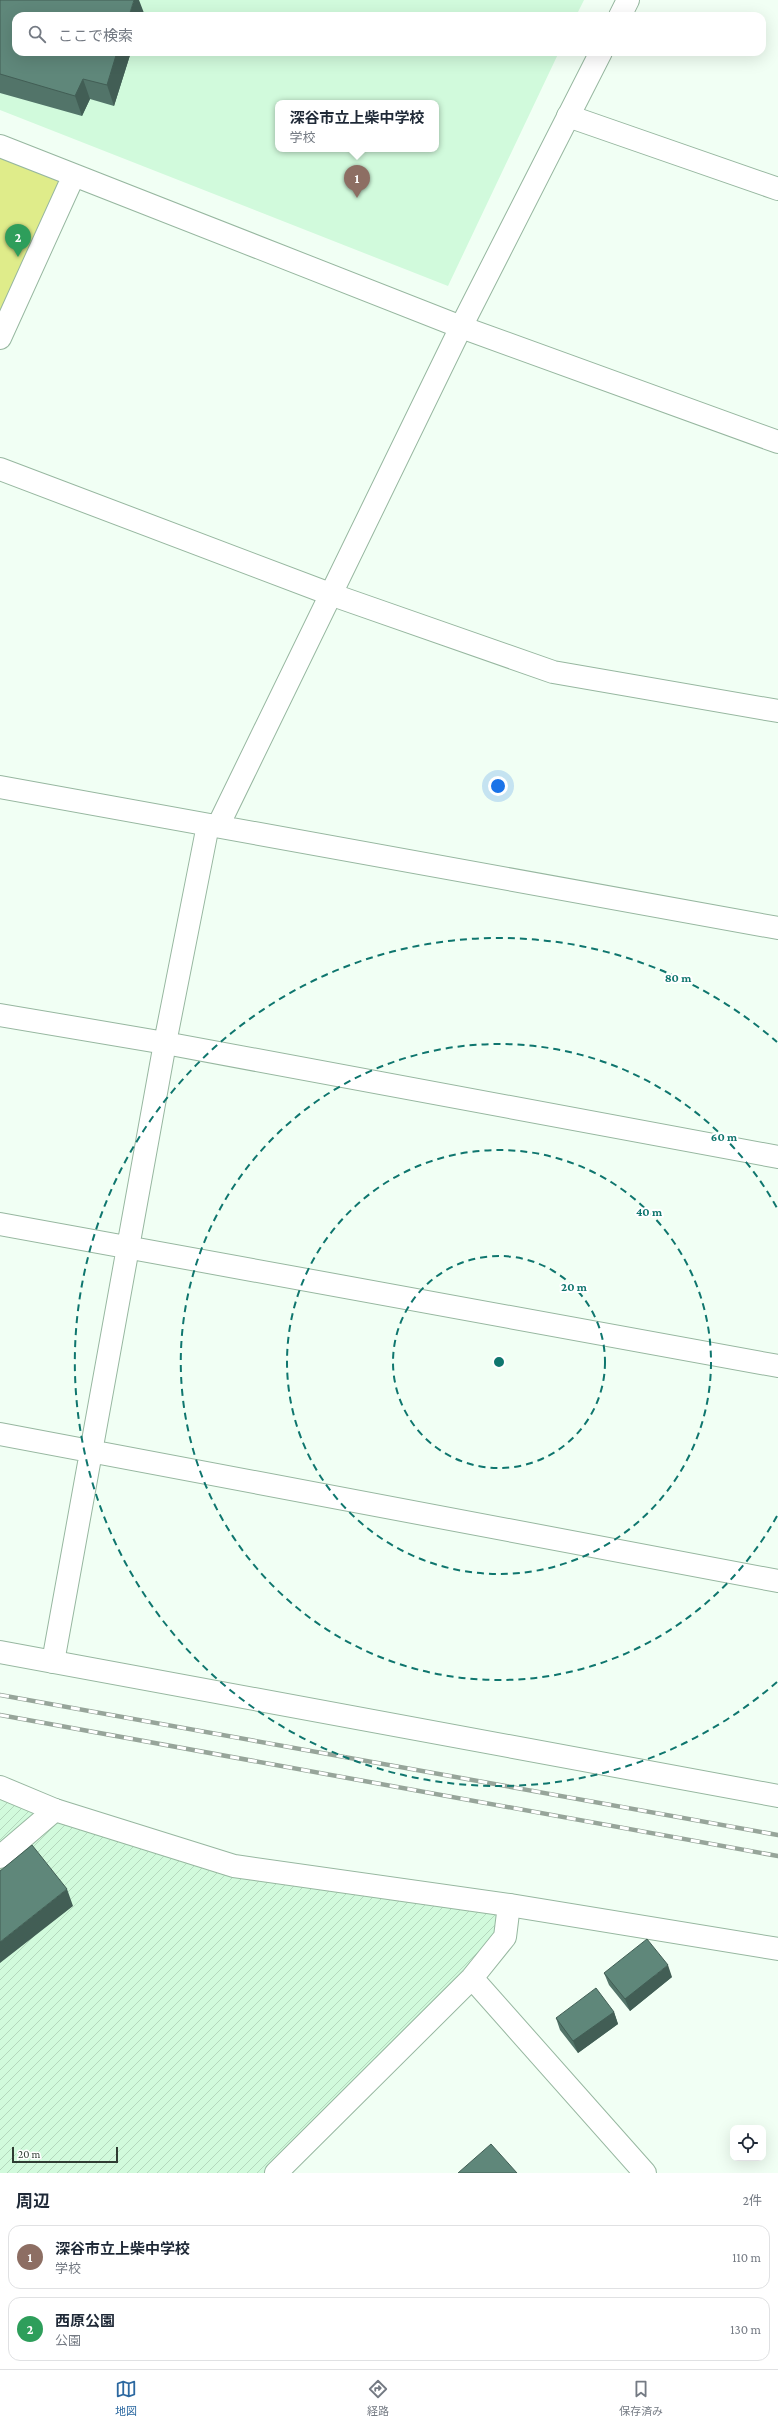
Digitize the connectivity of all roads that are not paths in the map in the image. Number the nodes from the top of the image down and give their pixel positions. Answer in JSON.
{"nodes":[{"id":1,"x":628,"y":0,"type":"edge"},
{"id":2,"x":622,"y":12,"type":"edge"},
{"id":3,"x":599,"y":56,"type":"edge"},
{"id":4,"x":568,"y":116,"type":"junction"},
{"id":5,"x":0,"y":146,"type":"edge"},
{"id":6,"x":74,"y":175,"type":"junction"},
{"id":7,"x":778,"y":189,"type":"edge"},
{"id":8,"x":461,"y":327,"type":"junction"},
{"id":9,"x":0,"y":338,"type":"edge"},
{"id":10,"x":778,"y":442,"type":"edge"},
{"id":11,"x":0,"y":469,"type":"edge"},
{"id":12,"x":330,"y":594,"type":"junction"},
{"id":13,"x":778,"y":711,"type":"edge"},
{"id":14,"x":0,"y":787,"type":"edge"},
{"id":15,"x":213,"y":826,"type":"junction"},
{"id":16,"x":778,"y":928,"type":"edge"},
{"id":17,"x":0,"y":1015,"type":"edge"},
{"id":18,"x":165,"y":1043,"type":"junction"},
{"id":19,"x":778,"y":1158,"type":"edge"},
{"id":20,"x":0,"y":1224,"type":"edge"},
{"id":21,"x":128,"y":1247,"type":"junction"},
{"id":22,"x":778,"y":1366,"type":"edge"},
{"id":23,"x":0,"y":1434,"type":"edge"},
{"id":24,"x":92,"y":1450,"type":"junction"},
{"id":25,"x":778,"y":1581,"type":"edge"},
{"id":26,"x":0,"y":1652,"type":"edge"},
{"id":27,"x":53,"y":1662,"type":"junction"},
{"id":28,"x":0,"y":1787,"type":"edge"},
{"id":29,"x":778,"y":1796,"type":"edge"},
{"id":30,"x":55,"y":1810,"type":"junction"},
{"id":31,"x":0,"y":1857,"type":"edge"},
{"id":32,"x":509,"y":1905,"type":"junction"},
{"id":33,"x":778,"y":1949,"type":"edge"},
{"id":34,"x":472,"y":1978,"type":"junction"},
{"id":35,"x":276,"y":2173,"type":"edge"},
{"id":36,"x":645,"y":2173,"type":"edge"}],
"edges":[{"from":1,"to":2,"type":"street"},
{"from":3,"to":4,"type":"street"},
{"from":4,"to":7,"type":"street"},
{"from":4,"to":8,"type":"street"},
{"from":5,"to":6,"type":"street"},
{"from":6,"to":8,"type":"street"},
{"from":6,"to":9,"type":"street"},
{"from":8,"to":10,"type":"street"},
{"from":8,"to":12,"type":"street"},
{"from":11,"to":12,"type":"street"},
{"from":12,"to":13,"type":"street"},
{"from":12,"to":15,"type":"street"},
{"from":14,"to":15,"type":"street"},
{"from":15,"to":16,"type":"street"},
{"from":15,"to":18,"type":"street"},
{"from":17,"to":18,"type":"street"},
{"from":18,"to":19,"type":"street"},
{"from":18,"to":21,"type":"street"},
{"from":20,"to":21,"type":"street"},
{"from":21,"to":22,"type":"street"},
{"from":21,"to":24,"type":"street"},
{"from":23,"to":24,"type":"street"},
{"from":24,"to":25,"type":"street"},
{"from":24,"to":27,"type":"street"},
{"from":26,"to":27,"type":"street"},
{"from":27,"to":29,"type":"street"},
{"from":28,"to":30,"type":"street"},
{"from":30,"to":31,"type":"street"},
{"from":30,"to":32,"type":"street"},
{"from":32,"to":33,"type":"street"},
{"from":32,"to":34,"type":"street"},
{"from":34,"to":35,"type":"street"},
{"from":34,"to":36,"type":"street"}]}
